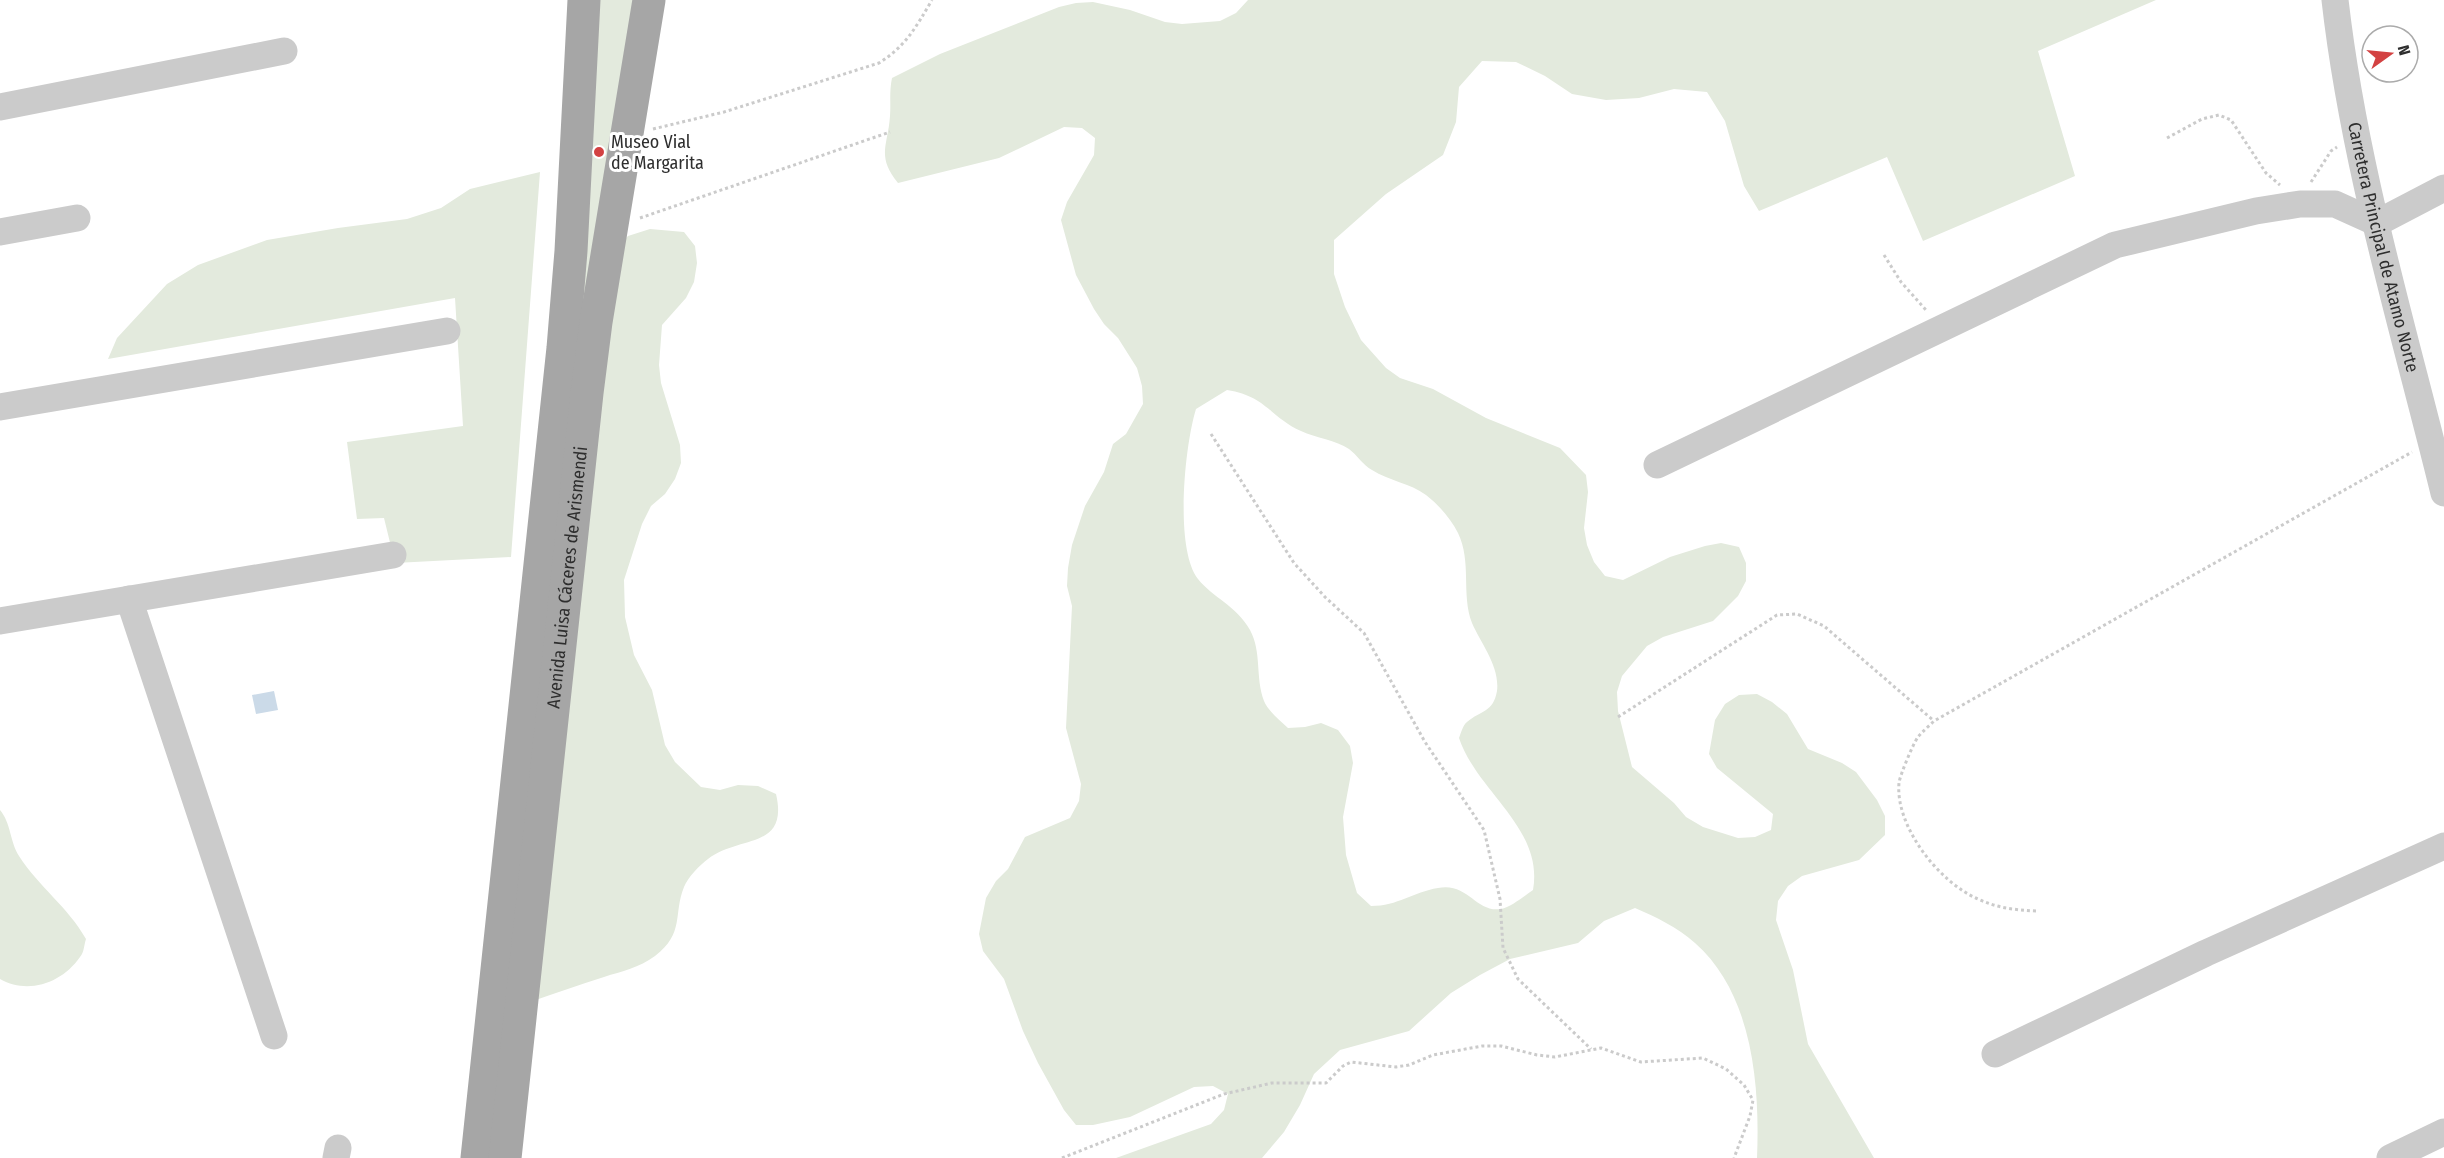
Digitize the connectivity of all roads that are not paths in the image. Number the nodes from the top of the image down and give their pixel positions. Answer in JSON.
{"nodes":[{"id":1,"x":584,"y":0,"type":"edge"},
{"id":2,"x":650,"y":0,"type":"edge"},
{"id":3,"x":2335,"y":0,"type":"edge"},
{"id":4,"x":284,"y":51,"type":"dead end"},
{"id":5,"x":0,"y":106,"type":"edge"},
{"id":6,"x":2444,"y":188,"type":"edge"},
{"id":7,"x":77,"y":218,"type":"dead end"},
{"id":8,"x":2377,"y":223,"type":"junction"},
{"id":9,"x":0,"y":232,"type":"edge"},
{"id":10,"x":447,"y":331,"type":"dead end"},
{"id":11,"x":0,"y":407,"type":"edge"},
{"id":12,"x":1657,"y":465,"type":"dead end"},
{"id":13,"x":2444,"y":493,"type":"edge"},
{"id":14,"x":393,"y":555,"type":"dead end"},
{"id":15,"x":129,"y":599,"type":"junction"},
{"id":16,"x":0,"y":621,"type":"edge"},
{"id":17,"x":2444,"y":846,"type":"edge"},
{"id":18,"x":274,"y":1036,"type":"dead end"},
{"id":19,"x":1995,"y":1054,"type":"dead end"},
{"id":20,"x":2444,"y":1132,"type":"edge"},
{"id":21,"x":477,"y":1158,"type":"edge"},
{"id":22,"x":506,"y":1158,"type":"edge"},
{"id":23,"x":2390,"y":1158,"type":"edge"}],
"edges":[{"from":1,"to":21,"type":"main road","name":"Avenida Luisa Cáceres de Arismendi"},
{"from":2,"to":22,"type":"main road","name":"Avenida Luisa Cáceres de Arismendi"},
{"from":3,"to":8,"type":"street","name":"Carretera Principal de Atamo Norte"},
{"from":4,"to":5,"type":"street"},
{"from":6,"to":8,"type":"street"},
{"from":7,"to":9,"type":"street"},
{"from":8,"to":12,"type":"street"},
{"from":8,"to":13,"type":"street","name":"Carretera Principal de Atamo Norte"},
{"from":10,"to":11,"type":"street"},
{"from":14,"to":15,"type":"street"},
{"from":15,"to":16,"type":"street"},
{"from":15,"to":18,"type":"street"},
{"from":17,"to":19,"type":"street"},
{"from":20,"to":23,"type":"street"}]}
